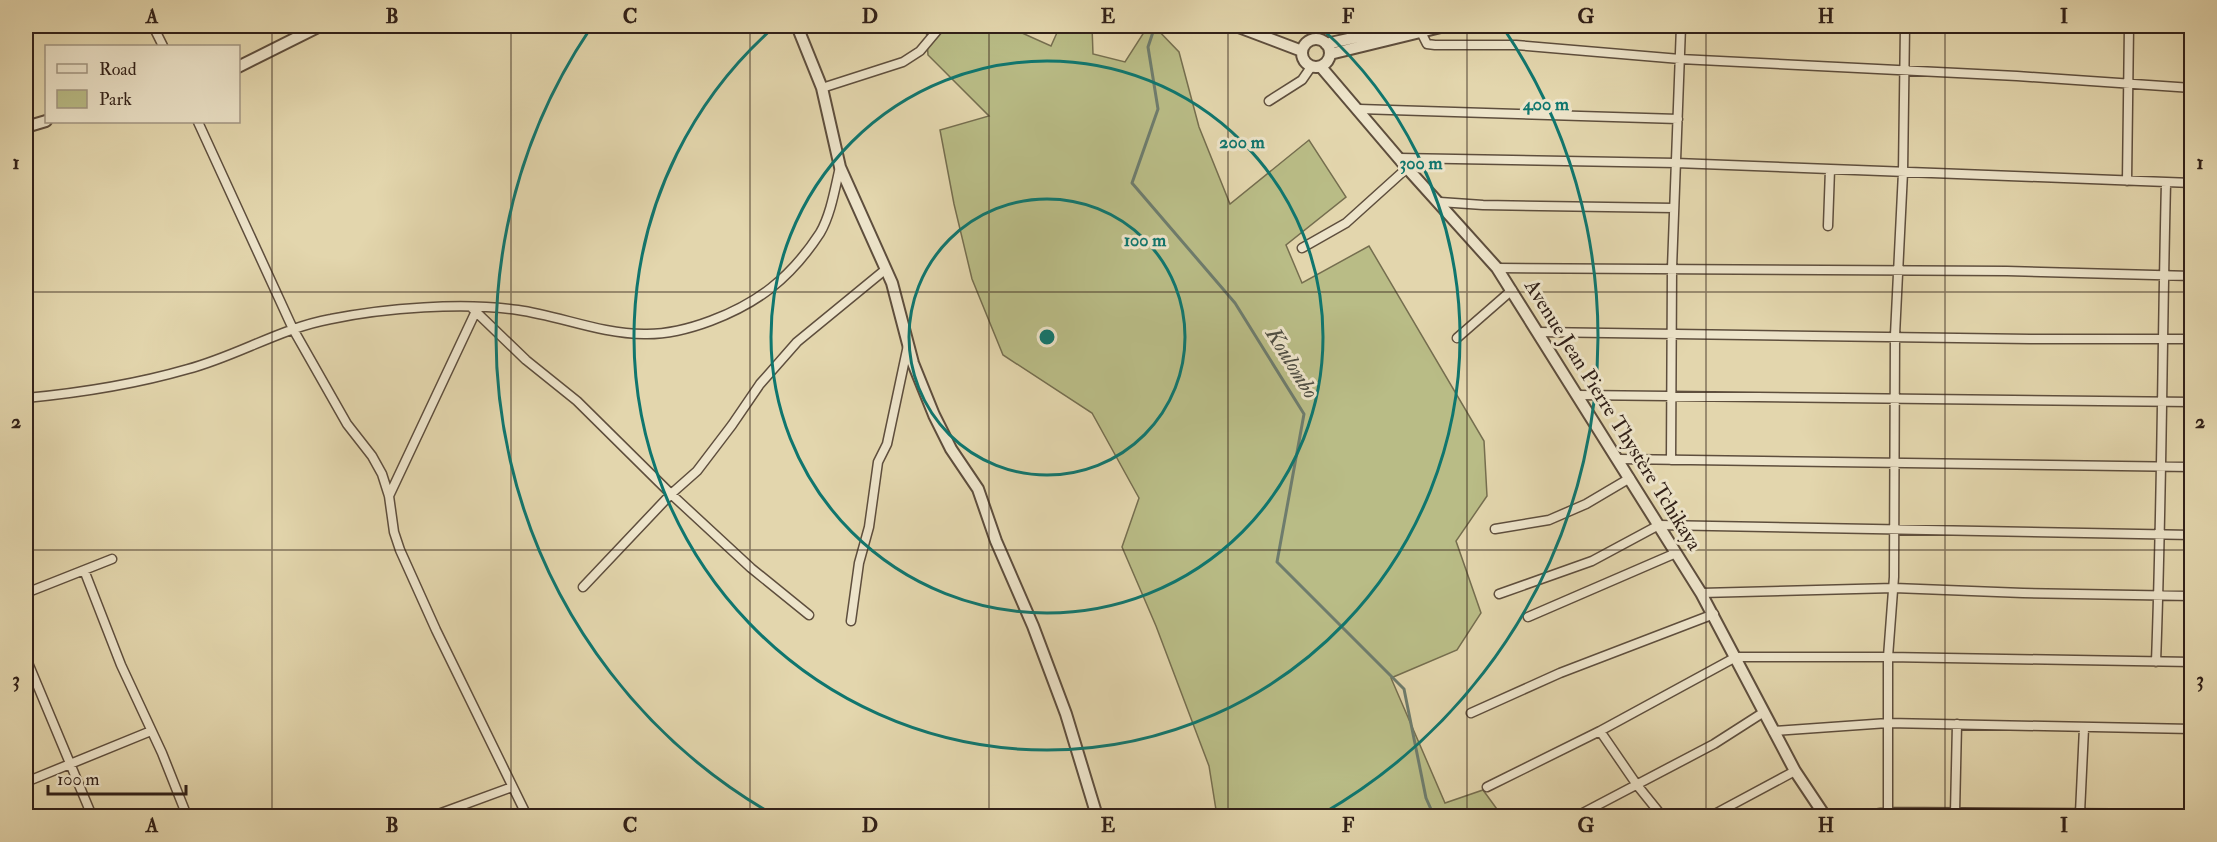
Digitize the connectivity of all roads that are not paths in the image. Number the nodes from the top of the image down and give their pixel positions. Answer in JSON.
{"nodes":[{"id":1,"x":153,"y":26,"type":"edge"},
{"id":2,"x":320,"y":26,"type":"edge"},
{"id":3,"x":797,"y":26,"type":"edge"},
{"id":4,"x":941,"y":26,"type":"edge"},
{"id":5,"x":1236,"y":26,"type":"edge"},
{"id":6,"x":1359,"y":26,"type":"edge"},
{"id":7,"x":1407,"y":26,"type":"edge"},
{"id":8,"x":1445,"y":26,"type":"edge"},
{"id":9,"x":1681,"y":26,"type":"edge"},
{"id":10,"x":1905,"y":26,"type":"edge"},
{"id":11,"x":2129,"y":26,"type":"edge"},
{"id":12,"x":1420,"y":32,"type":"junction"},
{"id":13,"x":1363,"y":37,"type":"junction"},
{"id":14,"x":162,"y":45,"type":"edge"},
{"id":15,"x":1328,"y":49,"type":"junction"},
{"id":16,"x":1302,"y":51,"type":"junction"},
{"id":17,"x":1680,"y":59,"type":"junction"},
{"id":18,"x":240,"y":66,"type":"edge"},
{"id":19,"x":1316,"y":67,"type":"junction"},
{"id":20,"x":1904,"y":70,"type":"junction"},
{"id":21,"x":2129,"y":85,"type":"junction"},
{"id":22,"x":822,"y":88,"type":"junction"},
{"id":23,"x":2192,"y":88,"type":"edge"},
{"id":24,"x":1269,"y":101,"type":"dead end"},
{"id":25,"x":1359,"y":109,"type":"junction"},
{"id":26,"x":1678,"y":119,"type":"junction"},
{"id":27,"x":45,"y":121,"type":"edge"},
{"id":28,"x":198,"y":123,"type":"edge"},
{"id":29,"x":26,"y":127,"type":"edge"},
{"id":30,"x":1398,"y":158,"type":"junction"},
{"id":31,"x":1676,"y":163,"type":"junction"},
{"id":32,"x":840,"y":167,"type":"junction"},
{"id":33,"x":1407,"y":168,"type":"junction"},
{"id":34,"x":1830,"y":169,"type":"junction"},
{"id":35,"x":1903,"y":172,"type":"junction"},
{"id":36,"x":2127,"y":181,"type":"junction"},
{"id":37,"x":2166,"y":183,"type":"junction"},
{"id":38,"x":2192,"y":183,"type":"edge"},
{"id":39,"x":1440,"y":202,"type":"junction"},
{"id":40,"x":1674,"y":208,"type":"junction"},
{"id":41,"x":1828,"y":226,"type":"dead end"},
{"id":42,"x":1302,"y":248,"type":"dead end"},
{"id":43,"x":1497,"y":268,"type":"junction"},
{"id":44,"x":1672,"y":268,"type":"junction"},
{"id":45,"x":886,"y":269,"type":"junction"},
{"id":46,"x":1898,"y":270,"type":"junction"},
{"id":47,"x":2164,"y":275,"type":"junction"},
{"id":48,"x":2192,"y":276,"type":"edge"},
{"id":49,"x":1512,"y":290,"type":"junction"},
{"id":50,"x":473,"y":309,"type":"junction"},
{"id":51,"x":293,"y":329,"type":"junction"},
{"id":52,"x":1538,"y":332,"type":"junction"},
{"id":53,"x":1671,"y":332,"type":"junction"},
{"id":54,"x":1895,"y":335,"type":"junction"},
{"id":55,"x":1457,"y":338,"type":"dead end"},
{"id":56,"x":2163,"y":338,"type":"junction"},
{"id":57,"x":2192,"y":339,"type":"edge"},
{"id":58,"x":908,"y":344,"type":"junction"},
{"id":59,"x":1578,"y":395,"type":"junction"},
{"id":60,"x":1673,"y":396,"type":"junction"},
{"id":61,"x":26,"y":398,"type":"edge"},
{"id":62,"x":1895,"y":398,"type":"junction"},
{"id":63,"x":2164,"y":402,"type":"junction"},
{"id":64,"x":2192,"y":402,"type":"edge"},
{"id":65,"x":1619,"y":459,"type":"junction"},
{"id":66,"x":1671,"y":460,"type":"junction"},
{"id":67,"x":1895,"y":462,"type":"junction"},
{"id":68,"x":2160,"y":467,"type":"junction"},
{"id":69,"x":2192,"y":467,"type":"edge"},
{"id":70,"x":1630,"y":478,"type":"junction"},
{"id":71,"x":671,"y":494,"type":"junction"},
{"id":72,"x":389,"y":496,"type":"junction"},
{"id":73,"x":1659,"y":525,"type":"junction"},
{"id":74,"x":1894,"y":528,"type":"junction"},
{"id":75,"x":1495,"y":529,"type":"dead end"},
{"id":76,"x":2160,"y":534,"type":"junction"},
{"id":77,"x":2192,"y":535,"type":"edge"},
{"id":78,"x":1676,"y":554,"type":"junction"},
{"id":79,"x":112,"y":559,"type":"dead end"},
{"id":80,"x":84,"y":570,"type":"junction"},
{"id":81,"x":584,"y":587,"type":"dead end"},
{"id":82,"x":1894,"y":588,"type":"junction"},
{"id":83,"x":26,"y":593,"type":"edge"},
{"id":84,"x":1701,"y":593,"type":"junction"},
{"id":85,"x":1498,"y":594,"type":"dead end"},
{"id":86,"x":2192,"y":596,"type":"edge"},
{"id":87,"x":2159,"y":597,"type":"junction"},
{"id":88,"x":1714,"y":614,"type":"junction"},
{"id":89,"x":809,"y":615,"type":"dead end"},
{"id":90,"x":1528,"y":617,"type":"dead end"},
{"id":91,"x":851,"y":621,"type":"dead end"},
{"id":92,"x":1736,"y":657,"type":"junction"},
{"id":93,"x":1888,"y":657,"type":"junction"},
{"id":94,"x":26,"y":658,"type":"edge"},
{"id":95,"x":2156,"y":662,"type":"junction"},
{"id":96,"x":2192,"y":662,"type":"edge"},
{"id":97,"x":1764,"y":712,"type":"junction"},
{"id":98,"x":1472,"y":713,"type":"dead end"},
{"id":99,"x":1888,"y":723,"type":"junction"},
{"id":100,"x":1957,"y":724,"type":"junction"},
{"id":101,"x":2084,"y":728,"type":"junction"},
{"id":102,"x":2192,"y":729,"type":"edge"},
{"id":103,"x":151,"y":731,"type":"junction"},
{"id":104,"x":1600,"y":731,"type":"junction"},
{"id":105,"x":1773,"y":731,"type":"junction"},
{"id":106,"x":70,"y":765,"type":"junction"},
{"id":107,"x":1795,"y":771,"type":"junction"},
{"id":108,"x":26,"y":782,"type":"edge"},
{"id":109,"x":1637,"y":785,"type":"junction"},
{"id":110,"x":512,"y":787,"type":"junction"},
{"id":111,"x":1487,"y":787,"type":"dead end"},
{"id":112,"x":1955,"y":813,"type":"junction"},
{"id":113,"x":2080,"y":813,"type":"junction"},
{"id":114,"x":1888,"y":814,"type":"edge"},
{"id":115,"x":2192,"y":814,"type":"edge"},
{"id":116,"x":92,"y":816,"type":"edge"},
{"id":117,"x":187,"y":816,"type":"edge"},
{"id":118,"x":433,"y":816,"type":"edge"},
{"id":119,"x":527,"y":816,"type":"edge"},
{"id":120,"x":1097,"y":816,"type":"edge"},
{"id":121,"x":1577,"y":816,"type":"edge"},
{"id":122,"x":1662,"y":816,"type":"edge"},
{"id":123,"x":1711,"y":816,"type":"edge"},
{"id":124,"x":1825,"y":816,"type":"edge"},
{"id":125,"x":1859,"y":816,"type":"edge"}],
"edges":[{"from":1,"to":14,"type":"street"},
{"from":2,"to":18,"type":"street"},
{"from":3,"to":22,"type":"street"},
{"from":4,"to":22,"type":"street"},
{"from":5,"to":16,"type":"street"},
{"from":6,"to":13,"type":"street"},
{"from":7,"to":13,"type":"street"},
{"from":8,"to":12,"type":"street"},
{"from":9,"to":17,"type":"street"},
{"from":10,"to":20,"type":"street"},
{"from":11,"to":21,"type":"street"},
{"from":12,"to":15,"type":"street"},
{"from":12,"to":17,"type":"street"},
{"from":13,"to":15,"type":"street"},
{"from":15,"to":16,"type":"street"},
{"from":15,"to":19,"type":"street"},
{"from":16,"to":19,"type":"street"},
{"from":17,"to":20,"type":"street"},
{"from":17,"to":26,"type":"street"},
{"from":19,"to":24,"type":"street"},
{"from":19,"to":25,"type":"street","name":"Avenue Jean Pierre Thystère Tchikaya"},
{"from":20,"to":21,"type":"street"},
{"from":20,"to":35,"type":"street"},
{"from":21,"to":23,"type":"street"},
{"from":21,"to":36,"type":"street"},
{"from":22,"to":32,"type":"street"},
{"from":25,"to":26,"type":"street"},
{"from":25,"to":30,"type":"street","name":"Avenue Jean Pierre Thystère Tchikaya"},
{"from":26,"to":31,"type":"street"},
{"from":27,"to":29,"type":"street"},
{"from":28,"to":51,"type":"street"},
{"from":30,"to":31,"type":"street"},
{"from":30,"to":33,"type":"street","name":"Avenue Jean Pierre Thystère Tchikaya"},
{"from":31,"to":34,"type":"street"},
{"from":31,"to":40,"type":"street"},
{"from":32,"to":45,"type":"street"},
{"from":32,"to":50,"type":"street"},
{"from":33,"to":39,"type":"street","name":"Avenue Jean Pierre Thystère Tchikaya"},
{"from":33,"to":42,"type":"street"},
{"from":34,"to":35,"type":"street"},
{"from":34,"to":41,"type":"street"},
{"from":35,"to":36,"type":"street"},
{"from":35,"to":46,"type":"street"},
{"from":36,"to":37,"type":"street"},
{"from":37,"to":38,"type":"street"},
{"from":37,"to":47,"type":"street"},
{"from":39,"to":40,"type":"street"},
{"from":39,"to":43,"type":"street","name":"Avenue Jean Pierre Thystère Tchikaya"},
{"from":40,"to":44,"type":"street"},
{"from":43,"to":44,"type":"street"},
{"from":43,"to":49,"type":"street","name":"Avenue Jean Pierre Thystère Tchikaya"},
{"from":44,"to":46,"type":"street"},
{"from":44,"to":53,"type":"street"},
{"from":45,"to":58,"type":"street"},
{"from":45,"to":71,"type":"street"},
{"from":46,"to":47,"type":"street"},
{"from":46,"to":54,"type":"street"},
{"from":47,"to":48,"type":"street"},
{"from":47,"to":56,"type":"street"},
{"from":49,"to":52,"type":"street","name":"Avenue Jean Pierre Thystère Tchikaya"},
{"from":49,"to":55,"type":"street"},
{"from":50,"to":51,"type":"street"},
{"from":50,"to":71,"type":"street"},
{"from":50,"to":72,"type":"street"},
{"from":51,"to":61,"type":"street"},
{"from":51,"to":72,"type":"street"},
{"from":52,"to":53,"type":"street"},
{"from":52,"to":59,"type":"street","name":"Avenue Jean Pierre Thystère Tchikaya"},
{"from":53,"to":54,"type":"street"},
{"from":53,"to":60,"type":"street"},
{"from":54,"to":56,"type":"street"},
{"from":54,"to":62,"type":"street"},
{"from":56,"to":57,"type":"street"},
{"from":56,"to":63,"type":"street"},
{"from":58,"to":91,"type":"street"},
{"from":58,"to":120,"type":"street"},
{"from":59,"to":60,"type":"street"},
{"from":59,"to":65,"type":"street","name":"Avenue Jean Pierre Thystère Tchikaya"},
{"from":60,"to":62,"type":"street"},
{"from":60,"to":66,"type":"street"},
{"from":62,"to":63,"type":"street"},
{"from":62,"to":67,"type":"street"},
{"from":63,"to":64,"type":"street"},
{"from":63,"to":68,"type":"street"},
{"from":65,"to":66,"type":"street"},
{"from":65,"to":70,"type":"street","name":"Avenue Jean Pierre Thystère Tchikaya"},
{"from":66,"to":67,"type":"street"},
{"from":67,"to":68,"type":"street"},
{"from":67,"to":74,"type":"street"},
{"from":68,"to":69,"type":"street"},
{"from":68,"to":76,"type":"street"},
{"from":70,"to":73,"type":"street","name":"Avenue Jean Pierre Thystère Tchikaya"},
{"from":70,"to":75,"type":"street"},
{"from":71,"to":81,"type":"street"},
{"from":71,"to":89,"type":"street"},
{"from":72,"to":110,"type":"street"},
{"from":73,"to":74,"type":"street"},
{"from":73,"to":78,"type":"street","name":"Avenue Jean Pierre Thystère Tchikaya"},
{"from":73,"to":85,"type":"street"},
{"from":74,"to":76,"type":"street"},
{"from":74,"to":82,"type":"street"},
{"from":76,"to":77,"type":"street"},
{"from":76,"to":87,"type":"street"},
{"from":78,"to":84,"type":"street","name":"Avenue Jean Pierre Thystère Tchikaya"},
{"from":78,"to":90,"type":"street"},
{"from":79,"to":80,"type":"street"},
{"from":80,"to":83,"type":"street"},
{"from":80,"to":103,"type":"street"},
{"from":82,"to":84,"type":"street"},
{"from":82,"to":87,"type":"street"},
{"from":82,"to":93,"type":"street"},
{"from":84,"to":88,"type":"street","name":"Avenue Jean Pierre Thystère Tchikaya"},
{"from":86,"to":87,"type":"street"},
{"from":87,"to":95,"type":"street"},
{"from":88,"to":92,"type":"street","name":"Avenue Jean Pierre Thystère Tchikaya"},
{"from":88,"to":98,"type":"street"},
{"from":92,"to":93,"type":"street"},
{"from":92,"to":97,"type":"street","name":"Avenue Jean Pierre Thystère Tchikaya"},
{"from":92,"to":104,"type":"street"},
{"from":93,"to":95,"type":"street"},
{"from":93,"to":99,"type":"street"},
{"from":94,"to":106,"type":"street"},
{"from":95,"to":96,"type":"street"},
{"from":97,"to":105,"type":"street","name":"Avenue Jean Pierre Thystère Tchikaya"},
{"from":97,"to":109,"type":"street"},
{"from":99,"to":100,"type":"street"},
{"from":99,"to":105,"type":"street"},
{"from":99,"to":114,"type":"street"},
{"from":100,"to":101,"type":"street"},
{"from":100,"to":112,"type":"street"},
{"from":101,"to":102,"type":"street"},
{"from":101,"to":113,"type":"street"},
{"from":103,"to":106,"type":"street"},
{"from":103,"to":117,"type":"street"},
{"from":104,"to":109,"type":"street"},
{"from":104,"to":111,"type":"street"},
{"from":105,"to":107,"type":"street","name":"Avenue Jean Pierre Thystère Tchikaya"},
{"from":106,"to":108,"type":"street"},
{"from":106,"to":116,"type":"street"},
{"from":107,"to":123,"type":"street"},
{"from":107,"to":124,"type":"street","name":"Avenue Jean Pierre Thystère Tchikaya"},
{"from":109,"to":121,"type":"street"},
{"from":109,"to":122,"type":"street"},
{"from":110,"to":118,"type":"street"},
{"from":110,"to":119,"type":"street"},
{"from":112,"to":113,"type":"street"},
{"from":112,"to":114,"type":"street"},
{"from":113,"to":115,"type":"street"},
{"from":114,"to":125,"type":"street"}]}
